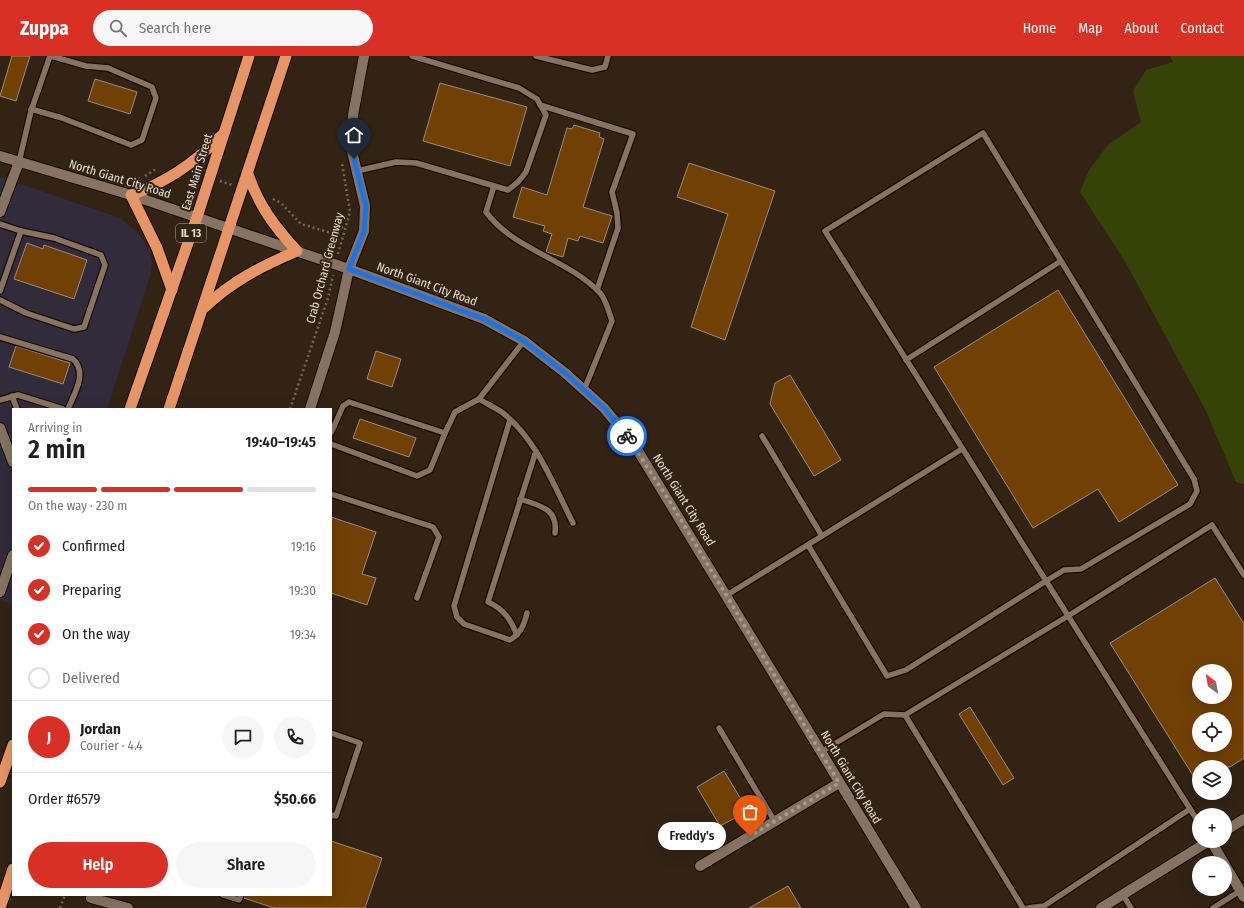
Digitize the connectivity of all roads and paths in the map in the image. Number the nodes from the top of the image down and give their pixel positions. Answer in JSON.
{"nodes":[{"id":1,"x":51,"y":56,"type":"edge"},
{"id":2,"x":248,"y":56,"type":"edge"},
{"id":3,"x":286,"y":56,"type":"edge"},
{"id":4,"x":364,"y":56,"type":"edge"},
{"id":5,"x":412,"y":56,"type":"edge"},
{"id":6,"x":536,"y":56,"type":"edge"},
{"id":7,"x":608,"y":56,"type":"edge"},
{"id":8,"x":540,"y":105,"type":"junction"},
{"id":9,"x":31,"y":109,"type":"junction"},
{"id":10,"x":223,"y":134,"type":"junction"},
{"id":11,"x":0,"y":156,"type":"edge"},
{"id":12,"x":341,"y":156,"type":"dead end"},
{"id":13,"x":19,"y":162,"type":"junction"},
{"id":14,"x":357,"y":171,"type":"junction"},
{"id":15,"x":248,"y":174,"type":"junction"},
{"id":16,"x":209,"y":178,"type":"junction"},
{"id":17,"x":494,"y":186,"type":"junction"},
{"id":18,"x":243,"y":189,"type":"junction"},
{"id":19,"x":254,"y":192,"type":"junction"},
{"id":20,"x":131,"y":195,"type":"junction"},
{"id":21,"x":0,"y":212,"type":"edge"},
{"id":22,"x":197,"y":217,"type":"junction"},
{"id":23,"x":0,"y":224,"type":"edge"},
{"id":24,"x":346,"y":226,"type":"junction"},
{"id":25,"x":230,"y":229,"type":"junction"},
{"id":26,"x":21,"y":231,"type":"junction"},
{"id":27,"x":296,"y":252,"type":"junction"},
{"id":28,"x":1061,"y":261,"type":"junction"},
{"id":29,"x":336,"y":265,"type":"junction"},
{"id":30,"x":349,"y":269,"type":"junction"},
{"id":31,"x":172,"y":290,"type":"junction"},
{"id":32,"x":597,"y":290,"type":"junction"},
{"id":33,"x":0,"y":291,"type":"edge"},
{"id":34,"x":0,"y":300,"type":"edge"},
{"id":35,"x":203,"y":309,"type":"junction"},
{"id":36,"x":0,"y":337,"type":"edge"},
{"id":37,"x":524,"y":341,"type":"junction"},
{"id":38,"x":906,"y":360,"type":"junction"},
{"id":39,"x":584,"y":390,"type":"junction"},
{"id":40,"x":12,"y":396,"type":"junction"},
{"id":41,"x":480,"y":399,"type":"junction"},
{"id":42,"x":0,"y":400,"type":"edge"},
{"id":43,"x":17,"y":408,"type":"edge"},
{"id":44,"x":60,"y":408,"type":"edge"},
{"id":45,"x":68,"y":408,"type":"edge"},
{"id":46,"x":130,"y":408,"type":"edge"},
{"id":47,"x":169,"y":408,"type":"edge"},
{"id":48,"x":290,"y":408,"type":"edge"},
{"id":49,"x":310,"y":408,"type":"edge"},
{"id":50,"x":510,"y":420,"type":"junction"},
{"id":51,"x":0,"y":428,"type":"edge"},
{"id":52,"x":332,"y":431,"type":"edge"},
{"id":53,"x":445,"y":433,"type":"junction"},
{"id":54,"x":762,"y":436,"type":"dead end"},
{"id":55,"x":332,"y":444,"type":"edge"},
{"id":56,"x":962,"y":448,"type":"junction"},
{"id":57,"x":536,"y":451,"type":"junction"},
{"id":58,"x":12,"y":459,"type":"edge"},
{"id":59,"x":332,"y":494,"type":"edge"},
{"id":60,"x":520,"y":499,"type":"junction"},
{"id":61,"x":573,"y":523,"type":"dead end"},
{"id":62,"x":555,"y":533,"type":"dead end"},
{"id":63,"x":822,"y":536,"type":"junction"},
{"id":64,"x":808,"y":545,"type":"junction"},
{"id":65,"x":12,"y":558,"type":"edge"},
{"id":66,"x":1244,"y":575,"type":"edge"},
{"id":67,"x":1046,"y":581,"type":"junction"},
{"id":68,"x":0,"y":592,"type":"edge"},
{"id":69,"x":727,"y":595,"type":"junction"},
{"id":70,"x":417,"y":598,"type":"dead end"},
{"id":71,"x":527,"y":613,"type":"dead end"},
{"id":72,"x":1068,"y":616,"type":"junction"},
{"id":73,"x":517,"y":635,"type":"junction"},
{"id":74,"x":905,"y":715,"type":"junction"},
{"id":75,"x":718,"y":728,"type":"dead end"},
{"id":76,"x":332,"y":733,"type":"edge"},
{"id":77,"x":12,"y":748,"type":"edge"},
{"id":78,"x":821,"y":752,"type":"junction"},
{"id":79,"x":0,"y":782,"type":"edge"},
{"id":80,"x":839,"y":783,"type":"junction"},
{"id":81,"x":1190,"y":809,"type":"junction"},
{"id":82,"x":1192,"y":812,"type":"edge"},
{"id":83,"x":332,"y":815,"type":"edge"},
{"id":84,"x":1244,"y":819,"type":"edge"},
{"id":85,"x":775,"y":822,"type":"junction"},
{"id":86,"x":1232,"y":827,"type":"edge"},
{"id":87,"x":1199,"y":848,"type":"edge"},
{"id":88,"x":700,"y":866,"type":"dead end"},
{"id":89,"x":12,"y":872,"type":"edge"},
{"id":90,"x":1232,"y":877,"type":"edge"},
{"id":91,"x":1242,"y":894,"type":"edge"},
{"id":92,"x":1123,"y":895,"type":"junction"},
{"id":93,"x":65,"y":896,"type":"edge"},
{"id":94,"x":92,"y":896,"type":"edge"},
{"id":95,"x":226,"y":896,"type":"edge"},
{"id":96,"x":241,"y":896,"type":"edge"},
{"id":97,"x":0,"y":908,"type":"edge"},
{"id":98,"x":60,"y":908,"type":"edge"},
{"id":99,"x":88,"y":908,"type":"edge"},
{"id":100,"x":128,"y":908,"type":"edge"},
{"id":101,"x":916,"y":908,"type":"edge"},
{"id":102,"x":1023,"y":908,"type":"edge"},
{"id":103,"x":1028,"y":908,"type":"edge"},
{"id":104,"x":1102,"y":908,"type":"edge"},
{"id":105,"x":1131,"y":908,"type":"edge"},
{"id":106,"x":1213,"y":908,"type":"edge"}],
"edges":[{"from":1,"to":9,"type":"lane"},
{"from":1,"to":9,"type":"lane"},
{"from":2,"to":10,"type":"highway","name":"East Main Street","number":"IL 13"},
{"from":3,"to":15,"type":"highway"},
{"from":4,"to":14,"type":"street"},
{"from":5,"to":8,"type":"lane"},
{"from":6,"to":7,"type":"lane"},
{"from":8,"to":17,"type":"lane"},
{"from":8,"to":32,"type":"lane"},
{"from":9,"to":13,"type":"lane"},
{"from":10,"to":16,"type":"highway","name":"East Main Street","number":"IL 13"},
{"from":10,"to":20,"type":"highway"},
{"from":11,"to":13,"type":"street","name":"North Giant City Road"},
{"from":12,"to":24,"type":"path","name":"Crab Orchard Greenway"},
{"from":13,"to":20,"type":"street","name":"North Giant City Road"},
{"from":13,"to":21,"type":"street"},
{"from":14,"to":17,"type":"lane"},
{"from":14,"to":30,"type":"street"},
{"from":15,"to":18,"type":"highway"},
{"from":15,"to":19,"type":"highway"},
{"from":16,"to":18,"type":"path"},
{"from":16,"to":22,"type":"highway","name":"East Main Street","number":"IL 13"},
{"from":17,"to":32,"type":"lane"},
{"from":18,"to":25,"type":"highway"},
{"from":19,"to":24,"type":"path"},
{"from":19,"to":27,"type":"highway"},
{"from":20,"to":22,"type":"street","name":"North Giant City Road"},
{"from":20,"to":31,"type":"highway"},
{"from":22,"to":25,"type":"street","name":"North Giant City Road"},
{"from":22,"to":31,"type":"highway","name":"East Main Street","number":"IL 13"},
{"from":23,"to":26,"type":"lane"},
{"from":24,"to":29,"type":"path","name":"Crab Orchard Greenway"},
{"from":25,"to":27,"type":"street","name":"North Giant City Road"},
{"from":25,"to":35,"type":"highway"},
{"from":26,"to":33,"type":"lane"},
{"from":26,"to":34,"type":"lane"},
{"from":27,"to":29,"type":"street","name":"North Giant City Road"},
{"from":27,"to":35,"type":"highway"},
{"from":28,"to":38,"type":"lane"},
{"from":28,"to":38,"type":"lane"},
{"from":28,"to":67,"type":"lane"},
{"from":29,"to":30,"type":"street","name":"North Giant City Road"},
{"from":29,"to":48,"type":"path","name":"Crab Orchard Greenway"},
{"from":30,"to":37,"type":"street","name":"North Giant City Road"},
{"from":30,"to":49,"type":"street"},
{"from":31,"to":46,"type":"highway","name":"East Main Street","number":"IL 13"},
{"from":32,"to":39,"type":"lane"},
{"from":35,"to":47,"type":"highway"},
{"from":36,"to":45,"type":"lane"},
{"from":37,"to":39,"type":"street","name":"North Giant City Road"},
{"from":37,"to":41,"type":"lane"},
{"from":38,"to":56,"type":"lane"},
{"from":39,"to":69,"type":"street","name":"North Giant City Road"},
{"from":40,"to":42,"type":"lane"},
{"from":40,"to":43,"type":"lane"},
{"from":40,"to":44,"type":"lane"},
{"from":41,"to":50,"type":"lane"},
{"from":41,"to":53,"type":"lane"},
{"from":50,"to":57,"type":"lane"},
{"from":50,"to":73,"type":"lane"},
{"from":51,"to":58,"type":"street"},
{"from":52,"to":53,"type":"lane"},
{"from":53,"to":55,"type":"lane"},
{"from":54,"to":63,"type":"lane"},
{"from":56,"to":63,"type":"lane"},
{"from":56,"to":67,"type":"lane"},
{"from":57,"to":60,"type":"lane"},
{"from":57,"to":61,"type":"lane"},
{"from":59,"to":70,"type":"lane"},
{"from":60,"to":62,"type":"lane"},
{"from":60,"to":73,"type":"lane"},
{"from":63,"to":64,"type":"lane"},
{"from":64,"to":67,"type":"lane"},
{"from":64,"to":69,"type":"lane"},
{"from":65,"to":68,"type":"street"},
{"from":66,"to":72,"type":"lane"},
{"from":67,"to":72,"type":"lane"},
{"from":69,"to":78,"type":"street","name":"North Giant City Road"},
{"from":71,"to":73,"type":"lane"},
{"from":72,"to":74,"type":"lane"},
{"from":72,"to":81,"type":"lane"},
{"from":74,"to":78,"type":"lane"},
{"from":74,"to":102,"type":"lane"},
{"from":75,"to":85,"type":"lane"},
{"from":76,"to":83,"type":"lane"},
{"from":77,"to":79,"type":"highway"},
{"from":78,"to":80,"type":"street","name":"North Giant City Road"},
{"from":80,"to":85,"type":"street"},
{"from":80,"to":101,"type":"street","name":"North Giant City Road"},
{"from":81,"to":82,"type":"lane"},
{"from":81,"to":103,"type":"lane"},
{"from":84,"to":86,"type":"street"},
{"from":85,"to":88,"type":"street"},
{"from":87,"to":92,"type":"street"},
{"from":89,"to":97,"type":"highway"},
{"from":90,"to":91,"type":"street"},
{"from":91,"to":106,"type":"lane"},
{"from":92,"to":104,"type":"street"},
{"from":92,"to":105,"type":"lane"},
{"from":93,"to":98,"type":"path"},
{"from":94,"to":99,"type":"street"},
{"from":94,"to":100,"type":"street"},
{"from":95,"to":96,"type":"lane"}]}
